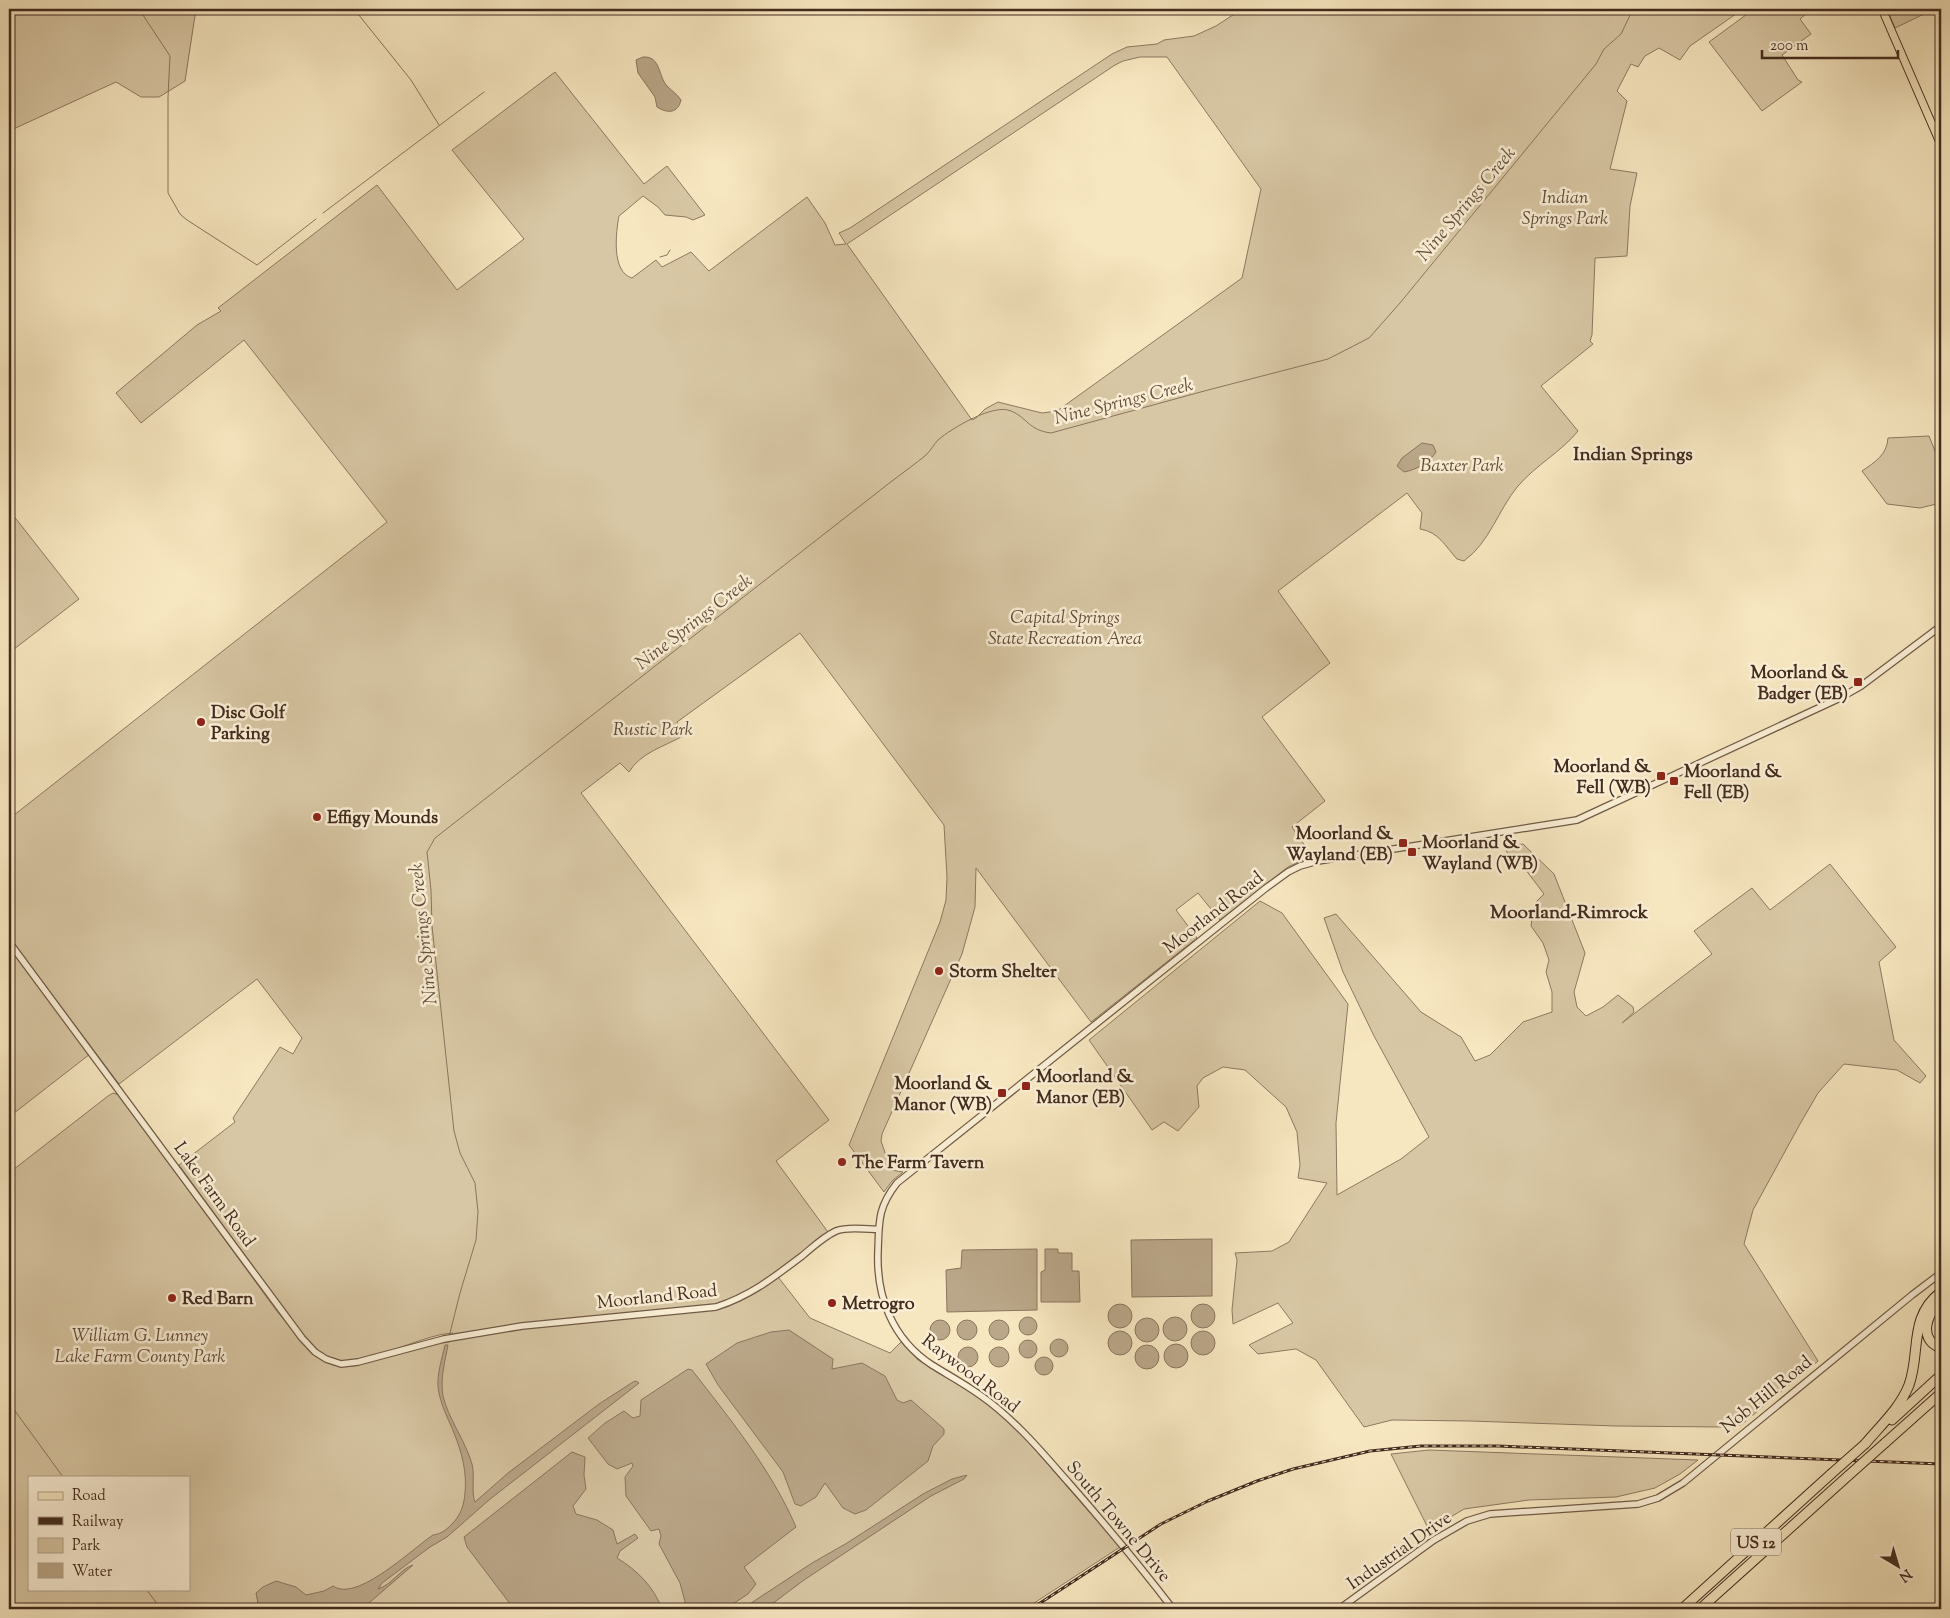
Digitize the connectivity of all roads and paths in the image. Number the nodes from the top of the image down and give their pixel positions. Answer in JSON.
{"nodes":[{"id":1,"x":1882,"y":9,"type":"edge"},
{"id":2,"x":1941,"y":145,"type":"edge"},
{"id":3,"x":1941,"y":626,"type":"edge"},
{"id":4,"x":9,"y":942,"type":"edge"},
{"id":5,"x":887,"y":1195,"type":"joint"},
{"id":6,"x":879,"y":1229,"type":"junction"},
{"id":7,"x":1941,"y":1273,"type":"edge"},
{"id":8,"x":1941,"y":1292,"type":"edge"},
{"id":9,"x":1941,"y":1300,"type":"edge"},
{"id":10,"x":448,"y":1338,"type":"joint"},
{"id":11,"x":1941,"y":1348,"type":"edge"},
{"id":12,"x":1941,"y":1375,"type":"edge"},
{"id":13,"x":1940,"y":1395,"type":"edge"},
{"id":14,"x":1865,"y":1444,"type":"junction"},
{"id":15,"x":1043,"y":1454,"type":"joint"},
{"id":16,"x":1596,"y":1508,"type":"joint"},
{"id":17,"x":1172,"y":1609,"type":"edge"},
{"id":18,"x":1340,"y":1609,"type":"edge"},
{"id":19,"x":1682,"y":1609,"type":"edge"},
{"id":20,"x":1700,"y":1609,"type":"edge"}],
"edges":[{"from":1,"to":2,"type":"main road"},
{"from":3,"to":5,"type":"street","name":"Moorland Road"},
{"from":4,"to":10,"type":"street","name":"Lake Farm Road"},
{"from":5,"to":6,"type":"street","name":"Raywood Road"},
{"from":6,"to":10,"type":"street","name":"Moorland Road"},
{"from":6,"to":15,"type":"street","name":"Raywood Road"},
{"from":7,"to":16,"type":"street","name":"Nob Hill Road"},
{"from":8,"to":14,"type":"highway"},
{"from":9,"to":11,"type":"highway"},
{"from":12,"to":14,"type":"highway","number":"US 12"},
{"from":13,"to":20,"type":"highway","number":"US 12","bridge":true},
{"from":14,"to":19,"type":"highway","number":"US 12","bridge":true},
{"from":15,"to":17,"type":"street","name":"South Towne Drive"},
{"from":16,"to":18,"type":"street","name":"Industrial Drive"}]}
